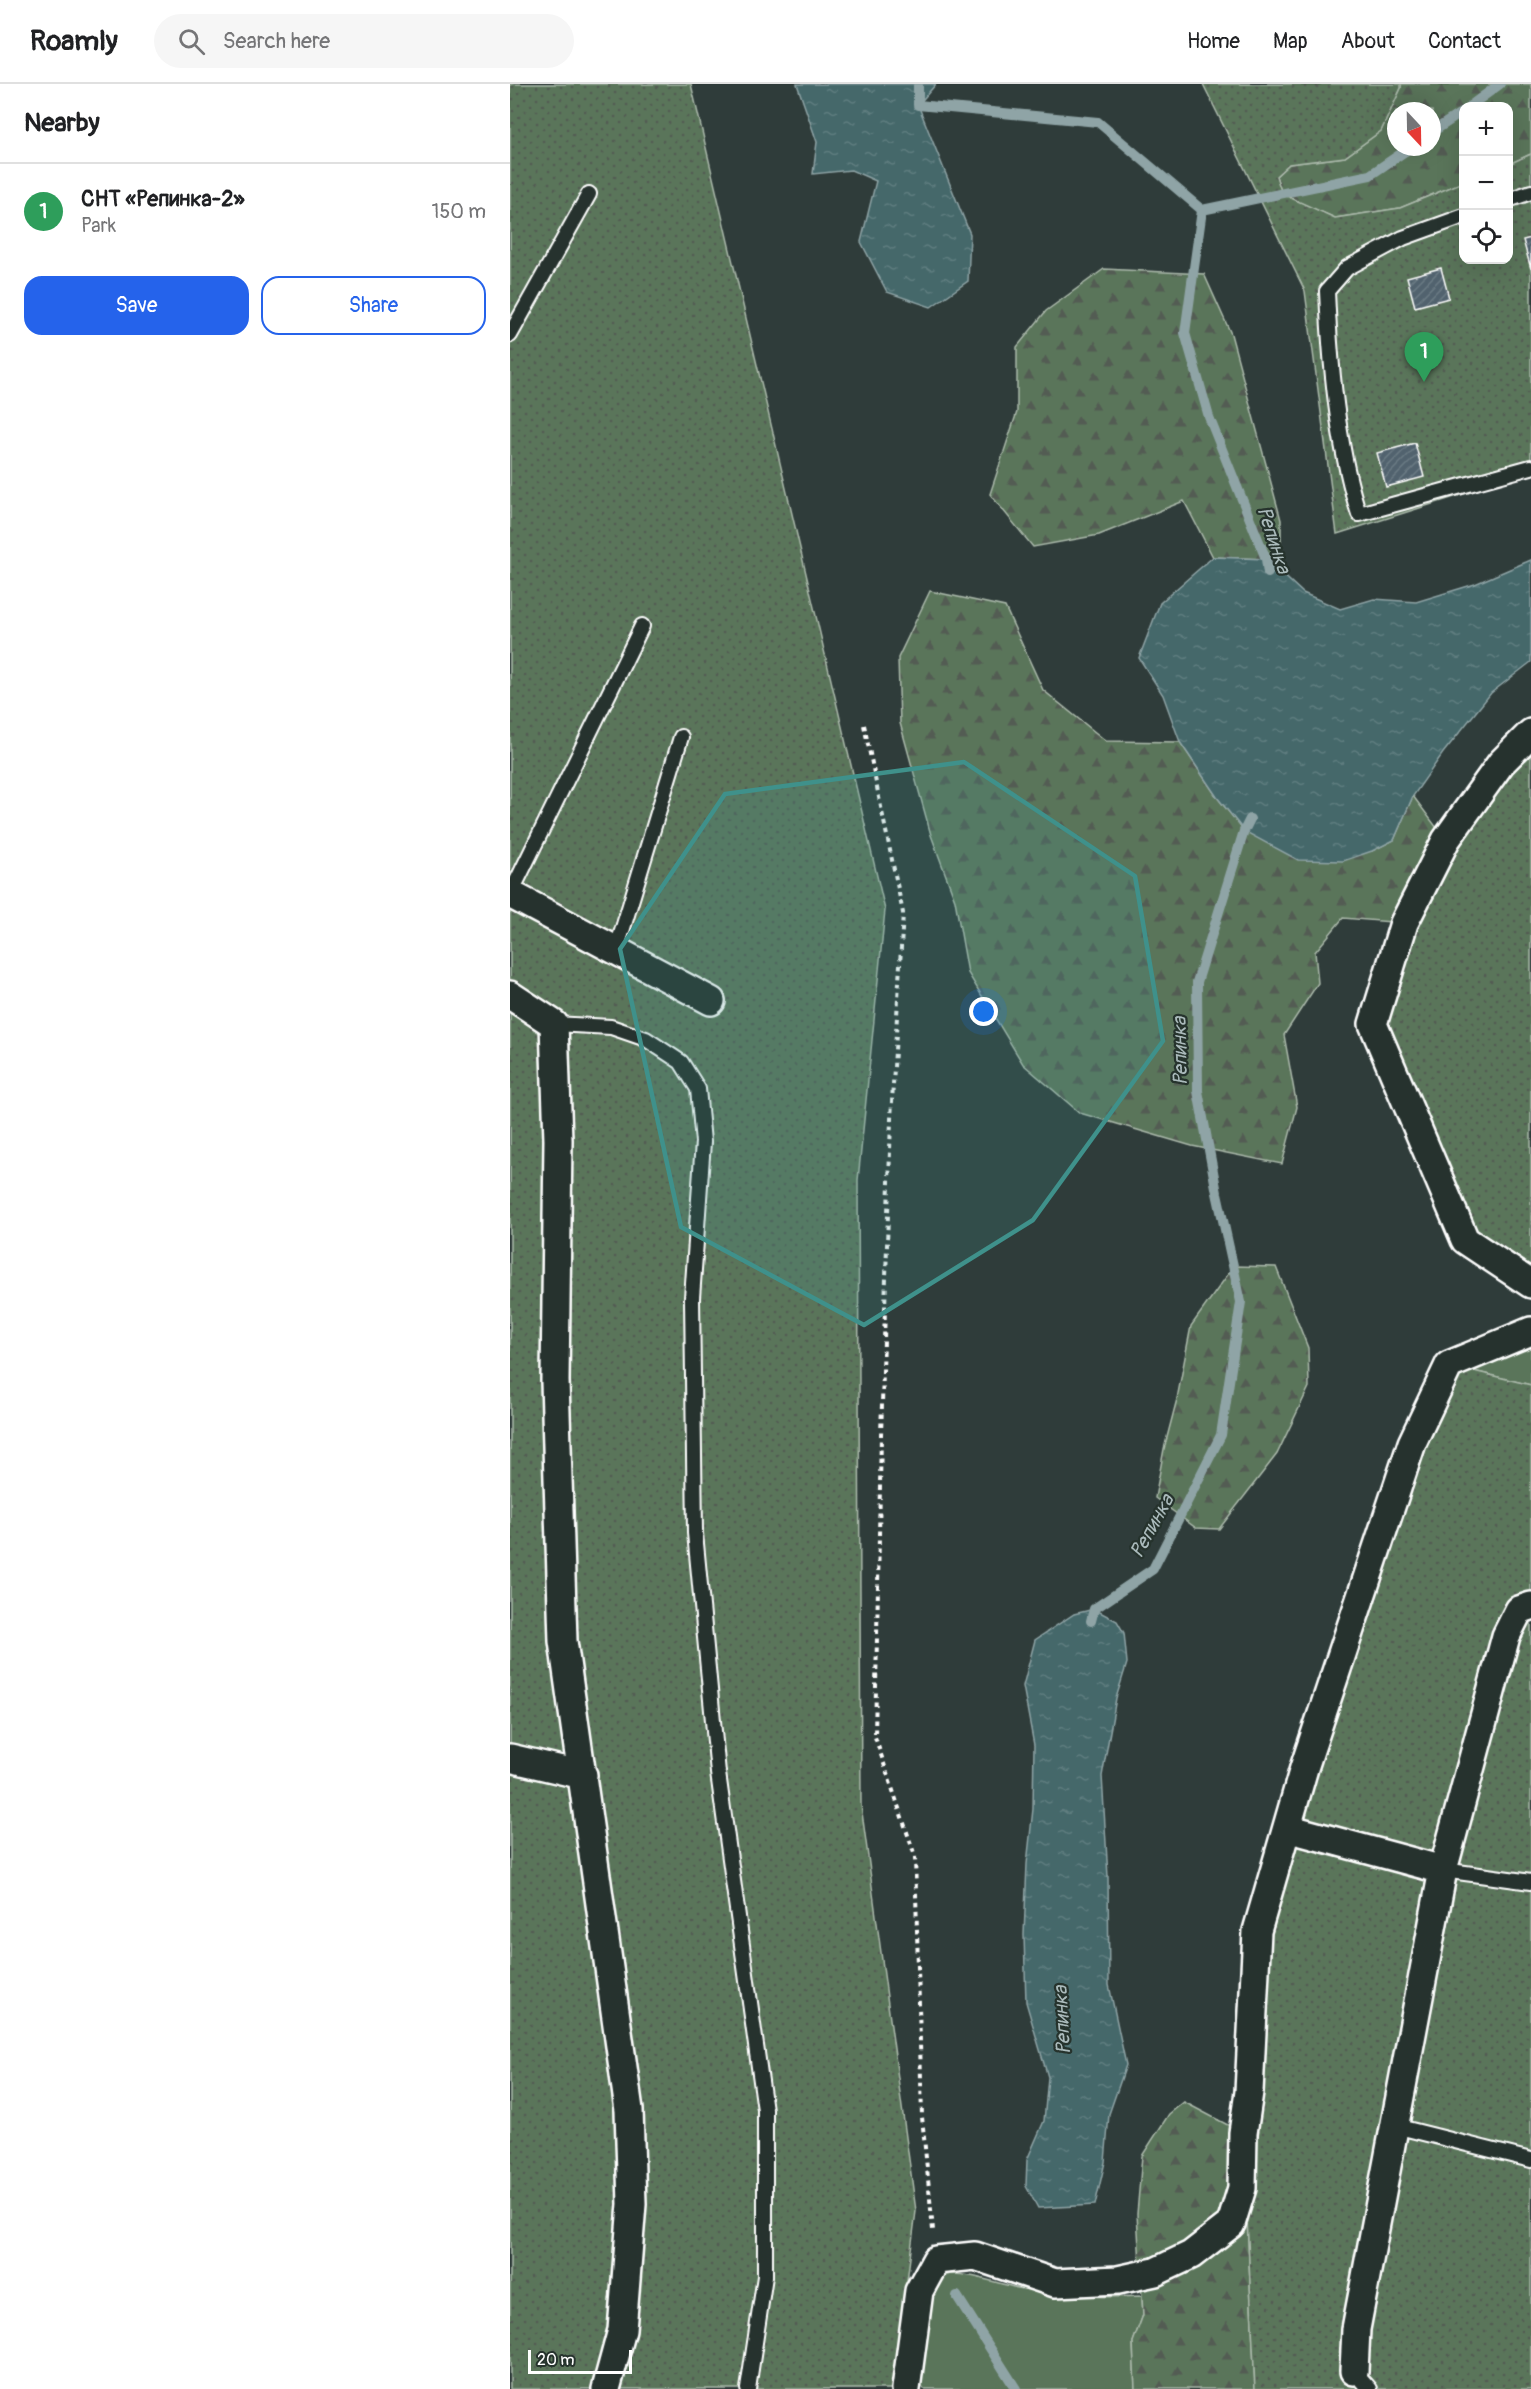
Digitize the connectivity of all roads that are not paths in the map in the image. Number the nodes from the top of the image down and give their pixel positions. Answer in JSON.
{"nodes":[{"id":1,"x":1531,"y":192,"type":"edge"},
{"id":2,"x":589,"y":194,"type":"dead end"},
{"id":3,"x":1513,"y":199,"type":"edge"},
{"id":4,"x":1459,"y":218,"type":"edge"},
{"id":5,"x":510,"y":335,"type":"edge"},
{"id":6,"x":1531,"y":467,"type":"edge"},
{"id":7,"x":642,"y":626,"type":"dead end"},
{"id":8,"x":1531,"y":733,"type":"edge"},
{"id":9,"x":681,"y":737,"type":"dead end"},
{"id":10,"x":510,"y":894,"type":"edge"},
{"id":11,"x":616,"y":951,"type":"junction"},
{"id":12,"x":510,"y":994,"type":"edge"},
{"id":13,"x":711,"y":1001,"type":"dead end"},
{"id":14,"x":554,"y":1024,"type":"junction"},
{"id":15,"x":1531,"y":1284,"type":"edge"},
{"id":16,"x":1531,"y":1331,"type":"edge"},
{"id":17,"x":1531,"y":1606,"type":"edge"},
{"id":18,"x":510,"y":1758,"type":"edge"},
{"id":19,"x":583,"y":1775,"type":"junction"},
{"id":20,"x":1287,"y":1828,"type":"junction"},
{"id":21,"x":1443,"y":1870,"type":"junction"},
{"id":22,"x":1531,"y":1882,"type":"edge"},
{"id":23,"x":1395,"y":2127,"type":"junction"},
{"id":24,"x":1531,"y":2160,"type":"edge"},
{"id":25,"x":1362,"y":2380,"type":"edge"},
{"id":26,"x":606,"y":2389,"type":"edge"},
{"id":27,"x":748,"y":2389,"type":"edge"},
{"id":28,"x":906,"y":2389,"type":"edge"}],
"edges":[{"from":1,"to":3,"type":"lane"},
{"from":2,"to":5,"type":"lane"},
{"from":4,"to":6,"type":"lane"},
{"from":7,"to":10,"type":"lane"},
{"from":8,"to":15,"type":"street"},
{"from":9,"to":11,"type":"lane"},
{"from":10,"to":11,"type":"street"},
{"from":11,"to":13,"type":"street"},
{"from":12,"to":14,"type":"street"},
{"from":14,"to":19,"type":"street"},
{"from":14,"to":27,"type":"lane"},
{"from":16,"to":20,"type":"street"},
{"from":17,"to":21,"type":"street"},
{"from":18,"to":19,"type":"street"},
{"from":19,"to":26,"type":"street"},
{"from":20,"to":21,"type":"street"},
{"from":20,"to":28,"type":"street"},
{"from":21,"to":22,"type":"lane"},
{"from":21,"to":23,"type":"street"},
{"from":23,"to":24,"type":"lane"},
{"from":23,"to":25,"type":"street"}]}
